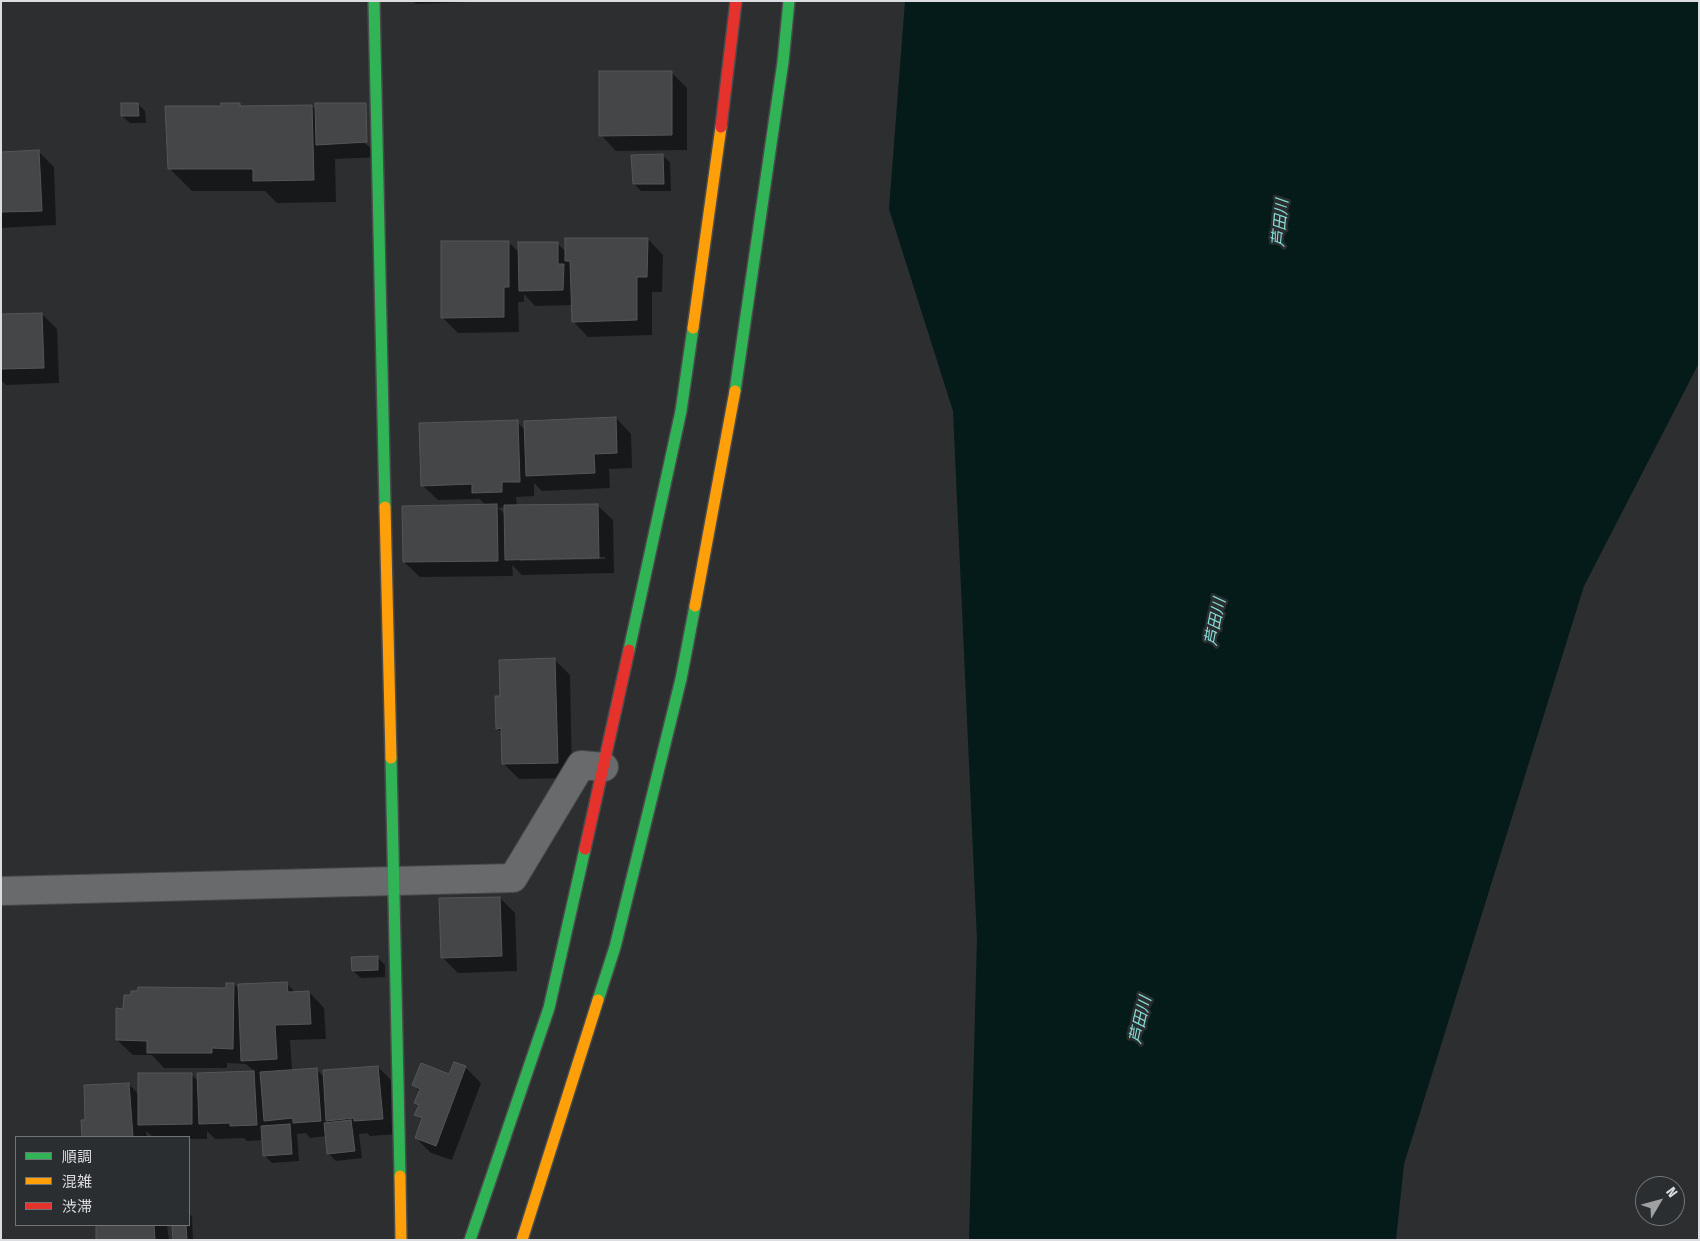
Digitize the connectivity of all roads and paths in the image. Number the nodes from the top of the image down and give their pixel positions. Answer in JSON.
{"nodes":[{"id":1,"x":374,"y":1,"type":"edge"},
{"id":2,"x":736,"y":1,"type":"edge"},
{"id":3,"x":789,"y":1,"type":"edge"},
{"id":4,"x":604,"y":767,"type":"junction"},
{"id":5,"x":394,"y":881,"type":"junction"},
{"id":6,"x":1,"y":890,"type":"edge"},
{"id":7,"x":402,"y":1240,"type":"edge"},
{"id":8,"x":470,"y":1240,"type":"edge"},
{"id":9,"x":522,"y":1240,"type":"edge"}],
"edges":[{"from":1,"to":5,"type":"street"},
{"from":2,"to":4,"type":"street"},
{"from":3,"to":9,"type":"street"},
{"from":4,"to":5,"type":"street"},
{"from":4,"to":8,"type":"street"},
{"from":5,"to":6,"type":"street"},
{"from":5,"to":7,"type":"street"}]}
